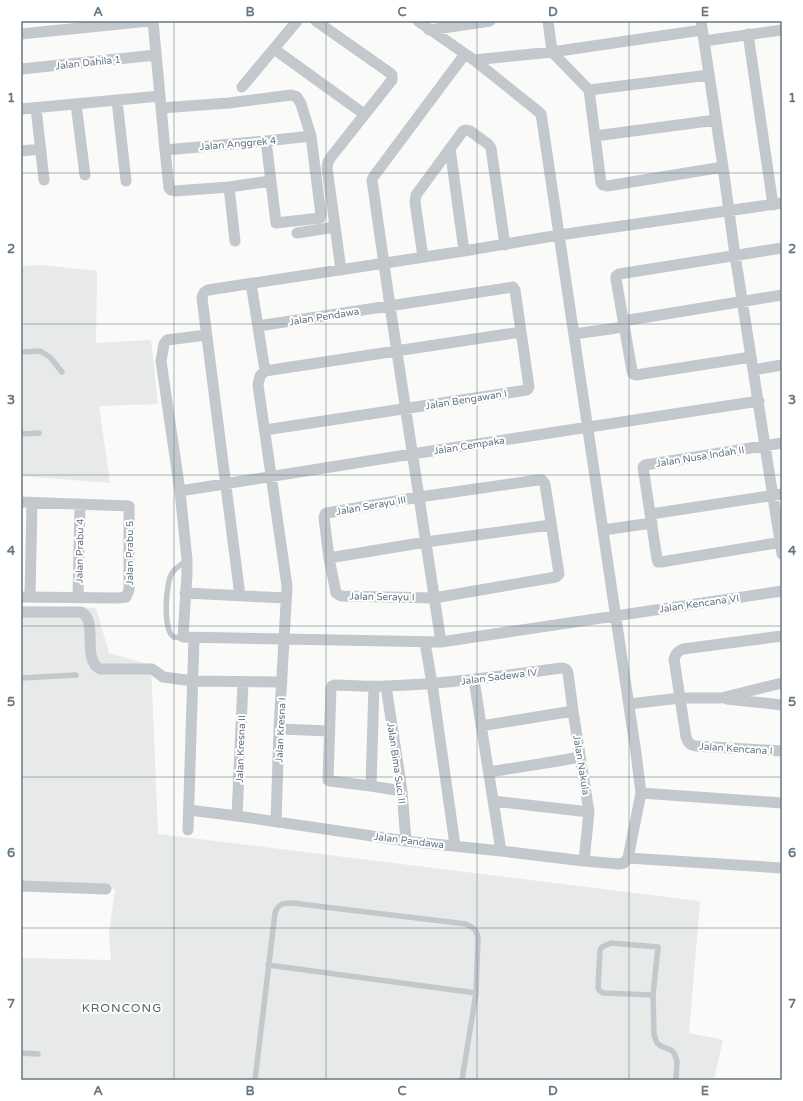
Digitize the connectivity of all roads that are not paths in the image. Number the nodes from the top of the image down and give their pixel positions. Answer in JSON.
{"nodes":[{"id":1,"x":149,"y":21,"type":"edge"},
{"id":2,"x":153,"y":21,"type":"edge"},
{"id":3,"x":297,"y":21,"type":"edge"},
{"id":4,"x":316,"y":21,"type":"edge"},
{"id":5,"x":418,"y":21,"type":"edge"},
{"id":6,"x":490,"y":21,"type":"edge"},
{"id":7,"x":548,"y":21,"type":"edge"},
{"id":8,"x":429,"y":30,"type":"junction"},
{"id":9,"x":782,"y":30,"type":"edge"},
{"id":10,"x":703,"y":31,"type":"edge"},
{"id":11,"x":21,"y":34,"type":"edge"},
{"id":12,"x":748,"y":34,"type":"junction"},
{"id":13,"x":274,"y":49,"type":"junction"},
{"id":14,"x":552,"y":52,"type":"junction"},
{"id":15,"x":156,"y":55,"type":"junction"},
{"id":16,"x":469,"y":57,"type":"junction"},
{"id":17,"x":21,"y":69,"type":"edge"},
{"id":18,"x":709,"y":75,"type":"junction"},
{"id":19,"x":242,"y":87,"type":"dead end"},
{"id":20,"x":589,"y":90,"type":"junction"},
{"id":21,"x":160,"y":96,"type":"junction"},
{"id":22,"x":117,"y":100,"type":"junction"},
{"id":23,"x":76,"y":104,"type":"junction"},
{"id":24,"x":36,"y":108,"type":"junction"},
{"id":25,"x":161,"y":108,"type":"junction"},
{"id":26,"x":21,"y":109,"type":"edge"},
{"id":27,"x":364,"y":114,"type":"junction"},
{"id":28,"x":716,"y":120,"type":"junction"},
{"id":29,"x":311,"y":136,"type":"junction"},
{"id":30,"x":595,"y":136,"type":"junction"},
{"id":31,"x":266,"y":141,"type":"junction"},
{"id":32,"x":450,"y":148,"type":"junction"},
{"id":33,"x":41,"y":149,"type":"junction"},
{"id":34,"x":165,"y":150,"type":"junction"},
{"id":35,"x":21,"y":151,"type":"edge"},
{"id":36,"x":723,"y":167,"type":"junction"},
{"id":37,"x":85,"y":175,"type":"dead end"},
{"id":38,"x":44,"y":180,"type":"dead end"},
{"id":39,"x":126,"y":181,"type":"dead end"},
{"id":40,"x":271,"y":181,"type":"junction"},
{"id":41,"x":229,"y":187,"type":"junction"},
{"id":42,"x":777,"y":204,"type":"edge"},
{"id":43,"x":729,"y":212,"type":"junction"},
{"id":44,"x":335,"y":227,"type":"junction"},
{"id":45,"x":297,"y":233,"type":"dead end"},
{"id":46,"x":559,"y":235,"type":"junction"},
{"id":47,"x":235,"y":241,"type":"dead end"},
{"id":48,"x":505,"y":245,"type":"junction"},
{"id":49,"x":782,"y":248,"type":"edge"},
{"id":50,"x":464,"y":251,"type":"junction"},
{"id":51,"x":735,"y":255,"type":"junction"},
{"id":52,"x":424,"y":257,"type":"junction"},
{"id":53,"x":384,"y":263,"type":"junction"},
{"id":54,"x":341,"y":270,"type":"junction"},
{"id":55,"x":251,"y":283,"type":"junction"},
{"id":56,"x":782,"y":295,"type":"edge"},
{"id":57,"x":742,"y":301,"type":"junction"},
{"id":58,"x":390,"y":306,"type":"junction"},
{"id":59,"x":623,"y":324,"type":"junction"},
{"id":60,"x":258,"y":326,"type":"junction"},
{"id":61,"x":521,"y":332,"type":"junction"},
{"id":62,"x":574,"y":334,"type":"junction"},
{"id":63,"x":206,"y":335,"type":"junction"},
{"id":64,"x":397,"y":351,"type":"junction"},
{"id":65,"x":21,"y":352,"type":"edge"},
{"id":66,"x":751,"y":357,"type":"junction"},
{"id":67,"x":782,"y":364,"type":"edge"},
{"id":68,"x":753,"y":370,"type":"junction"},
{"id":69,"x":62,"y":372,"type":"dead end"},
{"id":70,"x":265,"y":372,"type":"junction"},
{"id":71,"x":759,"y":401,"type":"junction"},
{"id":72,"x":405,"y":409,"type":"junction"},
{"id":73,"x":588,"y":427,"type":"junction"},
{"id":74,"x":265,"y":430,"type":"junction"},
{"id":75,"x":39,"y":433,"type":"dead end"},
{"id":76,"x":21,"y":434,"type":"edge"},
{"id":77,"x":782,"y":443,"type":"edge"},
{"id":78,"x":765,"y":445,"type":"junction"},
{"id":79,"x":412,"y":454,"type":"junction"},
{"id":80,"x":272,"y":476,"type":"junction"},
{"id":81,"x":225,"y":483,"type":"junction"},
{"id":82,"x":180,"y":491,"type":"junction"},
{"id":83,"x":777,"y":495,"type":"edge"},
{"id":84,"x":419,"y":497,"type":"junction"},
{"id":85,"x":27,"y":502,"type":"edge"},
{"id":86,"x":80,"y":504,"type":"junction"},
{"id":87,"x":324,"y":516,"type":"joint"},
{"id":88,"x":651,"y":519,"type":"junction"},
{"id":89,"x":550,"y":525,"type":"junction"},
{"id":90,"x":603,"y":530,"type":"junction"},
{"id":91,"x":426,"y":542,"type":"junction"},
{"id":92,"x":781,"y":542,"type":"edge"},
{"id":93,"x":782,"y":554,"type":"edge"},
{"id":94,"x":329,"y":558,"type":"junction"},
{"id":95,"x":187,"y":560,"type":"junction"},
{"id":96,"x":782,"y":591,"type":"edge"},
{"id":97,"x":185,"y":593,"type":"junction"},
{"id":98,"x":240,"y":596,"type":"junction"},
{"id":99,"x":26,"y":597,"type":"edge"},
{"id":100,"x":78,"y":597,"type":"junction"},
{"id":101,"x":286,"y":598,"type":"junction"},
{"id":102,"x":434,"y":598,"type":"junction"},
{"id":103,"x":21,"y":612,"type":"edge"},
{"id":104,"x":615,"y":615,"type":"junction"},
{"id":105,"x":782,"y":636,"type":"edge"},
{"id":106,"x":189,"y":637,"type":"junction"},
{"id":107,"x":285,"y":638,"type":"junction"},
{"id":108,"x":441,"y":642,"type":"junction"},
{"id":109,"x":425,"y":643,"type":"junction"},
{"id":110,"x":566,"y":669,"type":"joint"},
{"id":111,"x":76,"y":675,"type":"dead end"},
{"id":112,"x":21,"y":678,"type":"edge"},
{"id":113,"x":474,"y":680,"type":"junction"},
{"id":114,"x":193,"y":681,"type":"junction"},
{"id":115,"x":243,"y":682,"type":"junction"},
{"id":116,"x":282,"y":682,"type":"junction"},
{"id":117,"x":782,"y":683,"type":"edge"},
{"id":118,"x":432,"y":684,"type":"junction"},
{"id":119,"x":374,"y":686,"type":"junction"},
{"id":120,"x":386,"y":686,"type":"junction"},
{"id":121,"x":680,"y":698,"type":"junction"},
{"id":122,"x":721,"y":698,"type":"junction"},
{"id":123,"x":629,"y":704,"type":"junction"},
{"id":124,"x":782,"y":706,"type":"edge"},
{"id":125,"x":573,"y":711,"type":"junction"},
{"id":126,"x":481,"y":726,"type":"junction"},
{"id":127,"x":279,"y":729,"type":"junction"},
{"id":128,"x":329,"y":730,"type":"junction"},
{"id":129,"x":782,"y":751,"type":"edge"},
{"id":130,"x":580,"y":757,"type":"junction"},
{"id":131,"x":489,"y":772,"type":"junction"},
{"id":132,"x":371,"y":786,"type":"junction"},
{"id":133,"x":402,"y":791,"type":"junction"},
{"id":134,"x":641,"y":793,"type":"junction"},
{"id":135,"x":493,"y":801,"type":"junction"},
{"id":136,"x":782,"y":803,"type":"edge"},
{"id":137,"x":189,"y":810,"type":"junction"},
{"id":138,"x":589,"y":812,"type":"junction"},
{"id":139,"x":238,"y":816,"type":"junction"},
{"id":140,"x":276,"y":822,"type":"junction"},
{"id":141,"x":188,"y":830,"type":"dead end"},
{"id":142,"x":406,"y":841,"type":"junction"},
{"id":143,"x":455,"y":845,"type":"junction"},
{"id":144,"x":502,"y":851,"type":"junction"},
{"id":145,"x":628,"y":858,"type":"junction"},
{"id":146,"x":584,"y":861,"type":"junction"},
{"id":147,"x":782,"y":868,"type":"edge"},
{"id":148,"x":21,"y":886,"type":"edge"},
{"id":149,"x":106,"y":889,"type":"dead end"},
{"id":150,"x":268,"y":965,"type":"junction"},
{"id":151,"x":476,"y":993,"type":"junction"},
{"id":152,"x":653,"y":995,"type":"junction"},
{"id":153,"x":21,"y":1053,"type":"edge"},
{"id":154,"x":38,"y":1054,"type":"dead end"},
{"id":155,"x":255,"y":1080,"type":"edge"},
{"id":156,"x":462,"y":1080,"type":"edge"},
{"id":157,"x":676,"y":1080,"type":"edge"}],
"edges":[{"from":1,"to":11,"type":"street"},
{"from":2,"to":15,"type":"street"},
{"from":3,"to":13,"type":"street"},
{"from":4,"to":27,"type":"street"},
{"from":5,"to":8,"type":"street"},
{"from":6,"to":8,"type":"street"},
{"from":7,"to":14,"type":"street"},
{"from":8,"to":16,"type":"street"},
{"from":9,"to":12,"type":"street"},
{"from":10,"to":12,"type":"street"},
{"from":10,"to":14,"type":"street"},
{"from":10,"to":18,"type":"street"},
{"from":12,"to":42,"type":"street"},
{"from":13,"to":19,"type":"street"},
{"from":13,"to":27,"type":"street"},
{"from":14,"to":16,"type":"street"},
{"from":14,"to":20,"type":"street"},
{"from":15,"to":17,"type":"street","name":"Jalan Dahila 1"},
{"from":15,"to":21,"type":"street"},
{"from":16,"to":46,"type":"street"},
{"from":16,"to":53,"type":"street"},
{"from":18,"to":20,"type":"street"},
{"from":18,"to":28,"type":"street"},
{"from":20,"to":30,"type":"street"},
{"from":21,"to":22,"type":"street"},
{"from":21,"to":25,"type":"street"},
{"from":22,"to":23,"type":"street"},
{"from":22,"to":39,"type":"street"},
{"from":23,"to":24,"type":"street"},
{"from":23,"to":37,"type":"street"},
{"from":24,"to":26,"type":"street"},
{"from":24,"to":33,"type":"street"},
{"from":25,"to":29,"type":"street"},
{"from":25,"to":34,"type":"street"},
{"from":27,"to":44,"type":"street"},
{"from":28,"to":30,"type":"street"},
{"from":28,"to":36,"type":"street"},
{"from":29,"to":31,"type":"street","name":"Jalan Anggrek 4"},
{"from":29,"to":40,"type":"street"},
{"from":30,"to":36,"type":"street"},
{"from":31,"to":34,"type":"street","name":"Jalan Anggrek 4"},
{"from":31,"to":40,"type":"street"},
{"from":32,"to":48,"type":"street"},
{"from":32,"to":50,"type":"street"},
{"from":32,"to":52,"type":"street"},
{"from":33,"to":35,"type":"street"},
{"from":33,"to":38,"type":"street"},
{"from":34,"to":41,"type":"street"},
{"from":36,"to":43,"type":"street"},
{"from":40,"to":41,"type":"street"},
{"from":41,"to":47,"type":"street"},
{"from":42,"to":43,"type":"street"},
{"from":43,"to":46,"type":"street"},
{"from":43,"to":51,"type":"street"},
{"from":44,"to":45,"type":"street"},
{"from":44,"to":54,"type":"street"},
{"from":46,"to":48,"type":"street"},
{"from":46,"to":62,"type":"street"},
{"from":48,"to":50,"type":"street"},
{"from":49,"to":51,"type":"street"},
{"from":50,"to":52,"type":"street"},
{"from":51,"to":57,"type":"street"},
{"from":51,"to":59,"type":"street"},
{"from":52,"to":53,"type":"street"},
{"from":53,"to":54,"type":"street"},
{"from":53,"to":58,"type":"street"},
{"from":54,"to":55,"type":"street"},
{"from":55,"to":60,"type":"street"},
{"from":55,"to":63,"type":"street"},
{"from":56,"to":57,"type":"street"},
{"from":57,"to":59,"type":"street"},
{"from":57,"to":66,"type":"street"},
{"from":58,"to":60,"type":"street","name":"Jalan Pendawa"},
{"from":58,"to":61,"type":"street","name":"Jalan Pendawa"},
{"from":58,"to":64,"type":"street"},
{"from":59,"to":62,"type":"street"},
{"from":59,"to":66,"type":"street"},
{"from":60,"to":70,"type":"street"},
{"from":61,"to":64,"type":"street"},
{"from":61,"to":72,"type":"street","name":"Jalan Bengawan I"},
{"from":62,"to":73,"type":"street"},
{"from":63,"to":81,"type":"street"},
{"from":63,"to":82,"type":"street"},
{"from":64,"to":70,"type":"street"},
{"from":64,"to":72,"type":"street"},
{"from":65,"to":69,"type":"lane"},
{"from":66,"to":68,"type":"street"},
{"from":67,"to":68,"type":"street"},
{"from":68,"to":71,"type":"street"},
{"from":70,"to":74,"type":"street","name":"Jalan Kresna I"},
{"from":71,"to":73,"type":"street","name":"Jalan Cempaka"},
{"from":71,"to":78,"type":"street"},
{"from":72,"to":74,"type":"street","name":"Jalan Bengawan I"},
{"from":72,"to":79,"type":"street"},
{"from":73,"to":79,"type":"street","name":"Jalan Cempaka"},
{"from":73,"to":90,"type":"street"},
{"from":74,"to":80,"type":"street","name":"Jalan Kresna I"},
{"from":75,"to":76,"type":"lane"},
{"from":77,"to":78,"type":"street","name":"Jalan Nusa Indah II"},
{"from":78,"to":83,"type":"street"},
{"from":78,"to":88,"type":"street","name":"Jalan Nusa Indah II"},
{"from":79,"to":80,"type":"street","name":"Jalan Cempaka"},
{"from":79,"to":84,"type":"street"},
{"from":80,"to":81,"type":"street","name":"Jalan Cempaka"},
{"from":80,"to":101,"type":"street","name":"Jalan Kresna I"},
{"from":81,"to":82,"type":"street","name":"Jalan Cempaka"},
{"from":81,"to":98,"type":"street"},
{"from":82,"to":95,"type":"street"},
{"from":83,"to":88,"type":"street"},
{"from":83,"to":92,"type":"street"},
{"from":84,"to":87,"type":"street","name":"Jalan Serayu III"},
{"from":84,"to":89,"type":"street","name":"Jalan Serayu III"},
{"from":84,"to":91,"type":"street"},
{"from":85,"to":86,"type":"street"},
{"from":85,"to":99,"type":"street"},
{"from":86,"to":100,"type":"street","name":"Jalan Prabu 4"},
{"from":86,"to":100,"type":"street","name":"Jalan Prabu 5"},
{"from":87,"to":94,"type":"street","name":"Jalan Serayu I"},
{"from":88,"to":90,"type":"street"},
{"from":88,"to":92,"type":"street","name":"Jalan Nusa Indah II"},
{"from":89,"to":91,"type":"street"},
{"from":89,"to":102,"type":"street"},
{"from":90,"to":104,"type":"street"},
{"from":91,"to":94,"type":"street"},
{"from":91,"to":102,"type":"street"},
{"from":92,"to":93,"type":"street"},
{"from":94,"to":102,"type":"street","name":"Jalan Serayu I"},
{"from":95,"to":97,"type":"street"},
{"from":95,"to":106,"type":"lane"},
{"from":96,"to":104,"type":"street","name":"Jalan Kencana VI"},
{"from":97,"to":98,"type":"street"},
{"from":97,"to":106,"type":"street"},
{"from":98,"to":101,"type":"street"},
{"from":99,"to":100,"type":"street"},
{"from":101,"to":107,"type":"street","name":"Jalan Kresna I"},
{"from":102,"to":108,"type":"street"},
{"from":103,"to":114,"type":"street"},
{"from":104,"to":108,"type":"street","name":"Jalan Kencana VI"},
{"from":104,"to":123,"type":"street"},
{"from":105,"to":121,"type":"street"},
{"from":106,"to":107,"type":"street","name":"Jalan Kencana VI"},
{"from":106,"to":114,"type":"street"},
{"from":107,"to":109,"type":"street","name":"Jalan Kencana VI"},
{"from":107,"to":116,"type":"street","name":"Jalan Kresna I"},
{"from":108,"to":109,"type":"street","name":"Jalan Kencana VI"},
{"from":109,"to":118,"type":"street"},
{"from":110,"to":113,"type":"street","name":"Jalan Sadewa IV"},
{"from":110,"to":125,"type":"street","name":"Jalan Nakula"},
{"from":111,"to":112,"type":"lane"},
{"from":113,"to":118,"type":"street","name":"Jalan Sadewa IV"},
{"from":113,"to":126,"type":"street"},
{"from":114,"to":115,"type":"street"},
{"from":114,"to":137,"type":"street"},
{"from":115,"to":116,"type":"street"},
{"from":115,"to":139,"type":"street","name":"Jalan Kresna II"},
{"from":116,"to":127,"type":"street","name":"Jalan Kresna I"},
{"from":117,"to":122,"type":"street"},
{"from":118,"to":120,"type":"street","name":"Jalan Sadewa IV"},
{"from":118,"to":143,"type":"street"},
{"from":119,"to":120,"type":"street","name":"Jalan Sadewa IV"},
{"from":119,"to":128,"type":"street","name":"Jalan Sadewa IV"},
{"from":119,"to":132,"type":"street"},
{"from":120,"to":133,"type":"street","name":"Jalan Bima Suci II"},
{"from":121,"to":122,"type":"street"},
{"from":121,"to":123,"type":"street"},
{"from":121,"to":129,"type":"street","name":"Jalan Kencana I"},
{"from":122,"to":124,"type":"street"},
{"from":123,"to":134,"type":"street"},
{"from":125,"to":126,"type":"street"},
{"from":125,"to":130,"type":"street","name":"Jalan Nakula"},
{"from":126,"to":131,"type":"street"},
{"from":127,"to":128,"type":"street"},
{"from":127,"to":140,"type":"street","name":"Jalan Kresna I"},
{"from":128,"to":132,"type":"street"},
{"from":130,"to":131,"type":"street"},
{"from":130,"to":138,"type":"street","name":"Jalan Nakula"},
{"from":131,"to":135,"type":"street"},
{"from":132,"to":133,"type":"street"},
{"from":133,"to":142,"type":"street","name":"Jalan Bima Suci II"},
{"from":134,"to":136,"type":"street"},
{"from":134,"to":145,"type":"street"},
{"from":135,"to":138,"type":"street"},
{"from":135,"to":144,"type":"street"},
{"from":137,"to":139,"type":"street","name":"Jalan Pandawa"},
{"from":137,"to":141,"type":"street"},
{"from":138,"to":146,"type":"street","name":"Jalan Nakula"},
{"from":139,"to":140,"type":"street","name":"Jalan Pandawa"},
{"from":140,"to":142,"type":"street","name":"Jalan Pandawa"},
{"from":142,"to":143,"type":"street","name":"Jalan Pandawa"},
{"from":143,"to":144,"type":"street","name":"Jalan Pandawa"},
{"from":144,"to":146,"type":"street","name":"Jalan Pandawa"},
{"from":145,"to":146,"type":"street","name":"Jalan Pandawa"},
{"from":145,"to":147,"type":"street"},
{"from":148,"to":149,"type":"street"},
{"from":150,"to":151,"type":"lane"},
{"from":150,"to":151,"type":"lane"},
{"from":150,"to":155,"type":"lane"},
{"from":151,"to":156,"type":"lane"},
{"from":152,"to":152,"type":"lane"},
{"from":152,"to":157,"type":"lane"},
{"from":153,"to":154,"type":"lane"}]}
